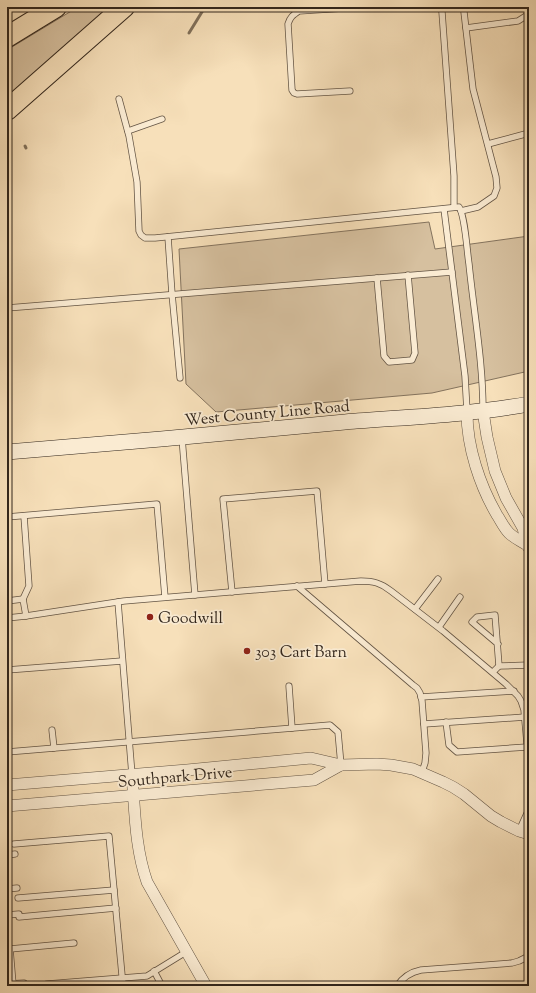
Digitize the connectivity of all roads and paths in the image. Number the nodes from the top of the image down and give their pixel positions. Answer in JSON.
{"nodes":[{"id":1,"x":56,"y":7,"type":"edge"},
{"id":2,"x":124,"y":7,"type":"edge"},
{"id":3,"x":362,"y":7,"type":"edge"},
{"id":4,"x":440,"y":7,"type":"edge"},
{"id":5,"x":464,"y":7,"type":"edge"},
{"id":6,"x":529,"y":14,"type":"edge"},
{"id":7,"x":466,"y":28,"type":"junction"},
{"id":8,"x":7,"y":37,"type":"edge"},
{"id":9,"x":350,"y":91,"type":"dead end"},
{"id":10,"x":119,"y":100,"type":"dead end"},
{"id":11,"x":7,"y":110,"type":"edge"},
{"id":12,"x":162,"y":119,"type":"dead end"},
{"id":13,"x":128,"y":131,"type":"junction"},
{"id":14,"x":529,"y":133,"type":"edge"},
{"id":15,"x":488,"y":144,"type":"junction"},
{"id":16,"x":454,"y":207,"type":"junction"},
{"id":17,"x":444,"y":209,"type":"junction"},
{"id":18,"x":462,"y":211,"type":"junction"},
{"id":19,"x":168,"y":237,"type":"junction"},
{"id":20,"x":452,"y":272,"type":"junction"},
{"id":21,"x":408,"y":275,"type":"junction"},
{"id":22,"x":377,"y":278,"type":"junction"},
{"id":23,"x":172,"y":294,"type":"junction"},
{"id":24,"x":7,"y":308,"type":"edge"},
{"id":25,"x":180,"y":378,"type":"dead end"},
{"id":26,"x":529,"y":404,"type":"edge"},
{"id":27,"x":483,"y":411,"type":"junction"},
{"id":28,"x":467,"y":413,"type":"junction"},
{"id":29,"x":182,"y":438,"type":"junction"},
{"id":30,"x":7,"y":452,"type":"edge"},
{"id":31,"x":24,"y":516,"type":"junction"},
{"id":32,"x":7,"y":517,"type":"edge"},
{"id":33,"x":528,"y":546,"type":"edge"},
{"id":34,"x":438,"y":579,"type":"dead end"},
{"id":35,"x":325,"y":584,"type":"junction"},
{"id":36,"x":297,"y":586,"type":"junction"},
{"id":37,"x":232,"y":592,"type":"junction"},
{"id":38,"x":195,"y":595,"type":"junction"},
{"id":39,"x":165,"y":597,"type":"junction"},
{"id":40,"x":460,"y":597,"type":"dead end"},
{"id":41,"x":24,"y":599,"type":"junction"},
{"id":42,"x":7,"y":601,"type":"edge"},
{"id":43,"x":118,"y":602,"type":"junction"},
{"id":44,"x":415,"y":609,"type":"junction"},
{"id":45,"x":26,"y":616,"type":"junction"},
{"id":46,"x":7,"y":618,"type":"edge"},
{"id":47,"x":439,"y":627,"type":"junction"},
{"id":48,"x":498,"y":644,"type":"junction"},
{"id":49,"x":122,"y":661,"type":"junction"},
{"id":50,"x":529,"y":665,"type":"edge"},
{"id":51,"x":499,"y":666,"type":"junction"},
{"id":52,"x":7,"y":670,"type":"edge"},
{"id":53,"x":493,"y":672,"type":"junction"},
{"id":54,"x":289,"y":686,"type":"dead end"},
{"id":55,"x":514,"y":691,"type":"junction"},
{"id":56,"x":421,"y":697,"type":"junction"},
{"id":57,"x":526,"y":705,"type":"edge"},
{"id":58,"x":525,"y":717,"type":"junction"},
{"id":59,"x":446,"y":722,"type":"junction"},
{"id":60,"x":424,"y":724,"type":"junction"},
{"id":61,"x":292,"y":728,"type":"junction"},
{"id":62,"x":52,"y":730,"type":"dead end"},
{"id":63,"x":129,"y":741,"type":"junction"},
{"id":64,"x":527,"y":747,"type":"junction"},
{"id":65,"x":54,"y":748,"type":"junction"},
{"id":66,"x":7,"y":752,"type":"edge"},
{"id":67,"x":341,"y":765,"type":"junction"},
{"id":68,"x":529,"y":766,"type":"edge"},
{"id":69,"x":422,"y":772,"type":"junction"},
{"id":70,"x":132,"y":775,"type":"junction"},
{"id":71,"x":7,"y":785,"type":"edge"},
{"id":72,"x":133,"y":795,"type":"junction"},
{"id":73,"x":7,"y":806,"type":"edge"},
{"id":74,"x":529,"y":809,"type":"edge"},
{"id":75,"x":524,"y":833,"type":"edge"},
{"id":76,"x":14,"y":844,"type":"dead end"},
{"id":77,"x":15,"y":854,"type":"dead end"},
{"id":78,"x":7,"y":855,"type":"edge"},
{"id":79,"x":17,"y":888,"type":"dead end"},
{"id":80,"x":7,"y":889,"type":"edge"},
{"id":81,"x":114,"y":890,"type":"junction"},
{"id":82,"x":18,"y":898,"type":"dead end"},
{"id":83,"x":116,"y":908,"type":"junction"},
{"id":84,"x":7,"y":915,"type":"edge"},
{"id":85,"x":74,"y":943,"type":"dead end"},
{"id":86,"x":186,"y":952,"type":"junction"},
{"id":87,"x":529,"y":956,"type":"edge"},
{"id":88,"x":154,"y":971,"type":"junction"},
{"id":89,"x":122,"y":978,"type":"junction"},
{"id":90,"x":24,"y":983,"type":"dead end"},
{"id":91,"x":10,"y":984,"type":"edge"},
{"id":92,"x":47,"y":984,"type":"dead end"},
{"id":93,"x":123,"y":986,"type":"edge"},
{"id":94,"x":162,"y":986,"type":"edge"},
{"id":95,"x":206,"y":986,"type":"edge"},
{"id":96,"x":397,"y":986,"type":"edge"}],
"edges":[{"from":1,"to":8,"type":"highway"},
{"from":2,"to":11,"type":"highway"},
{"from":3,"to":9,"type":"lane"},
{"from":4,"to":16,"type":"lane"},
{"from":5,"to":7,"type":"lane"},
{"from":6,"to":7,"type":"lane"},
{"from":7,"to":15,"type":"lane"},
{"from":10,"to":13,"type":"lane"},
{"from":12,"to":13,"type":"lane"},
{"from":13,"to":19,"type":"lane"},
{"from":14,"to":15,"type":"lane"},
{"from":15,"to":18,"type":"lane"},
{"from":16,"to":17,"type":"lane"},
{"from":16,"to":18,"type":"lane"},
{"from":17,"to":19,"type":"lane"},
{"from":17,"to":20,"type":"lane"},
{"from":18,"to":27,"type":"lane"},
{"from":19,"to":23,"type":"lane"},
{"from":20,"to":21,"type":"lane"},
{"from":20,"to":28,"type":"lane"},
{"from":21,"to":22,"type":"lane"},
{"from":21,"to":22,"type":"lane"},
{"from":22,"to":23,"type":"lane"},
{"from":23,"to":24,"type":"lane"},
{"from":23,"to":25,"type":"lane"},
{"from":26,"to":27,"type":"main road","name":"West County Line Road"},
{"from":27,"to":28,"type":"main road","name":"West County Line Road"},
{"from":27,"to":33,"type":"street"},
{"from":28,"to":29,"type":"main road","name":"West County Line Road"},
{"from":28,"to":33,"type":"street"},
{"from":29,"to":30,"type":"main road","name":"West County Line Road"},
{"from":29,"to":38,"type":"lane"},
{"from":31,"to":32,"type":"lane"},
{"from":31,"to":39,"type":"lane"},
{"from":31,"to":41,"type":"lane"},
{"from":34,"to":44,"type":"lane"},
{"from":35,"to":36,"type":"lane"},
{"from":35,"to":37,"type":"lane"},
{"from":35,"to":44,"type":"lane"},
{"from":36,"to":37,"type":"lane"},
{"from":36,"to":56,"type":"lane"},
{"from":37,"to":38,"type":"lane"},
{"from":38,"to":39,"type":"lane"},
{"from":39,"to":43,"type":"lane"},
{"from":40,"to":47,"type":"lane"},
{"from":41,"to":42,"type":"lane"},
{"from":41,"to":45,"type":"lane"},
{"from":43,"to":45,"type":"lane"},
{"from":43,"to":49,"type":"lane"},
{"from":44,"to":47,"type":"lane"},
{"from":45,"to":46,"type":"lane"},
{"from":47,"to":53,"type":"lane"},
{"from":48,"to":48,"type":"lane"},
{"from":48,"to":51,"type":"lane"},
{"from":49,"to":52,"type":"lane"},
{"from":49,"to":63,"type":"lane"},
{"from":50,"to":51,"type":"lane"},
{"from":51,"to":53,"type":"lane"},
{"from":53,"to":55,"type":"lane"},
{"from":54,"to":61,"type":"lane"},
{"from":55,"to":56,"type":"lane"},
{"from":55,"to":57,"type":"lane"},
{"from":56,"to":60,"type":"lane"},
{"from":57,"to":58,"type":"lane"},
{"from":58,"to":59,"type":"lane"},
{"from":58,"to":64,"type":"lane"},
{"from":59,"to":60,"type":"lane"},
{"from":59,"to":64,"type":"lane"},
{"from":60,"to":69,"type":"lane"},
{"from":61,"to":63,"type":"lane"},
{"from":61,"to":67,"type":"lane"},
{"from":62,"to":65,"type":"lane"},
{"from":63,"to":65,"type":"lane"},
{"from":63,"to":70,"type":"lane"},
{"from":64,"to":68,"type":"lane"},
{"from":65,"to":66,"type":"lane"},
{"from":67,"to":69,"type":"street","name":"Southpark Drive"},
{"from":67,"to":70,"type":"street","name":"Southpark Drive"},
{"from":67,"to":72,"type":"street","name":"Southpark Drive"},
{"from":69,"to":75,"type":"street","name":"Southpark Drive"},
{"from":70,"to":71,"type":"street","name":"Southpark Drive"},
{"from":70,"to":72,"type":"street"},
{"from":72,"to":73,"type":"street","name":"Southpark Drive"},
{"from":72,"to":86,"type":"street"},
{"from":74,"to":75,"type":"lane"},
{"from":76,"to":81,"type":"lane"},
{"from":77,"to":78,"type":"lane"},
{"from":79,"to":80,"type":"lane"},
{"from":81,"to":82,"type":"lane"},
{"from":81,"to":83,"type":"lane"},
{"from":83,"to":84,"type":"lane"},
{"from":83,"to":89,"type":"lane"},
{"from":85,"to":91,"type":"lane"},
{"from":86,"to":88,"type":"lane"},
{"from":86,"to":95,"type":"street"},
{"from":87,"to":96,"type":"lane"},
{"from":88,"to":89,"type":"lane"},
{"from":88,"to":94,"type":"lane"},
{"from":89,"to":92,"type":"lane"},
{"from":89,"to":93,"type":"lane"},
{"from":90,"to":91,"type":"lane"}]}
